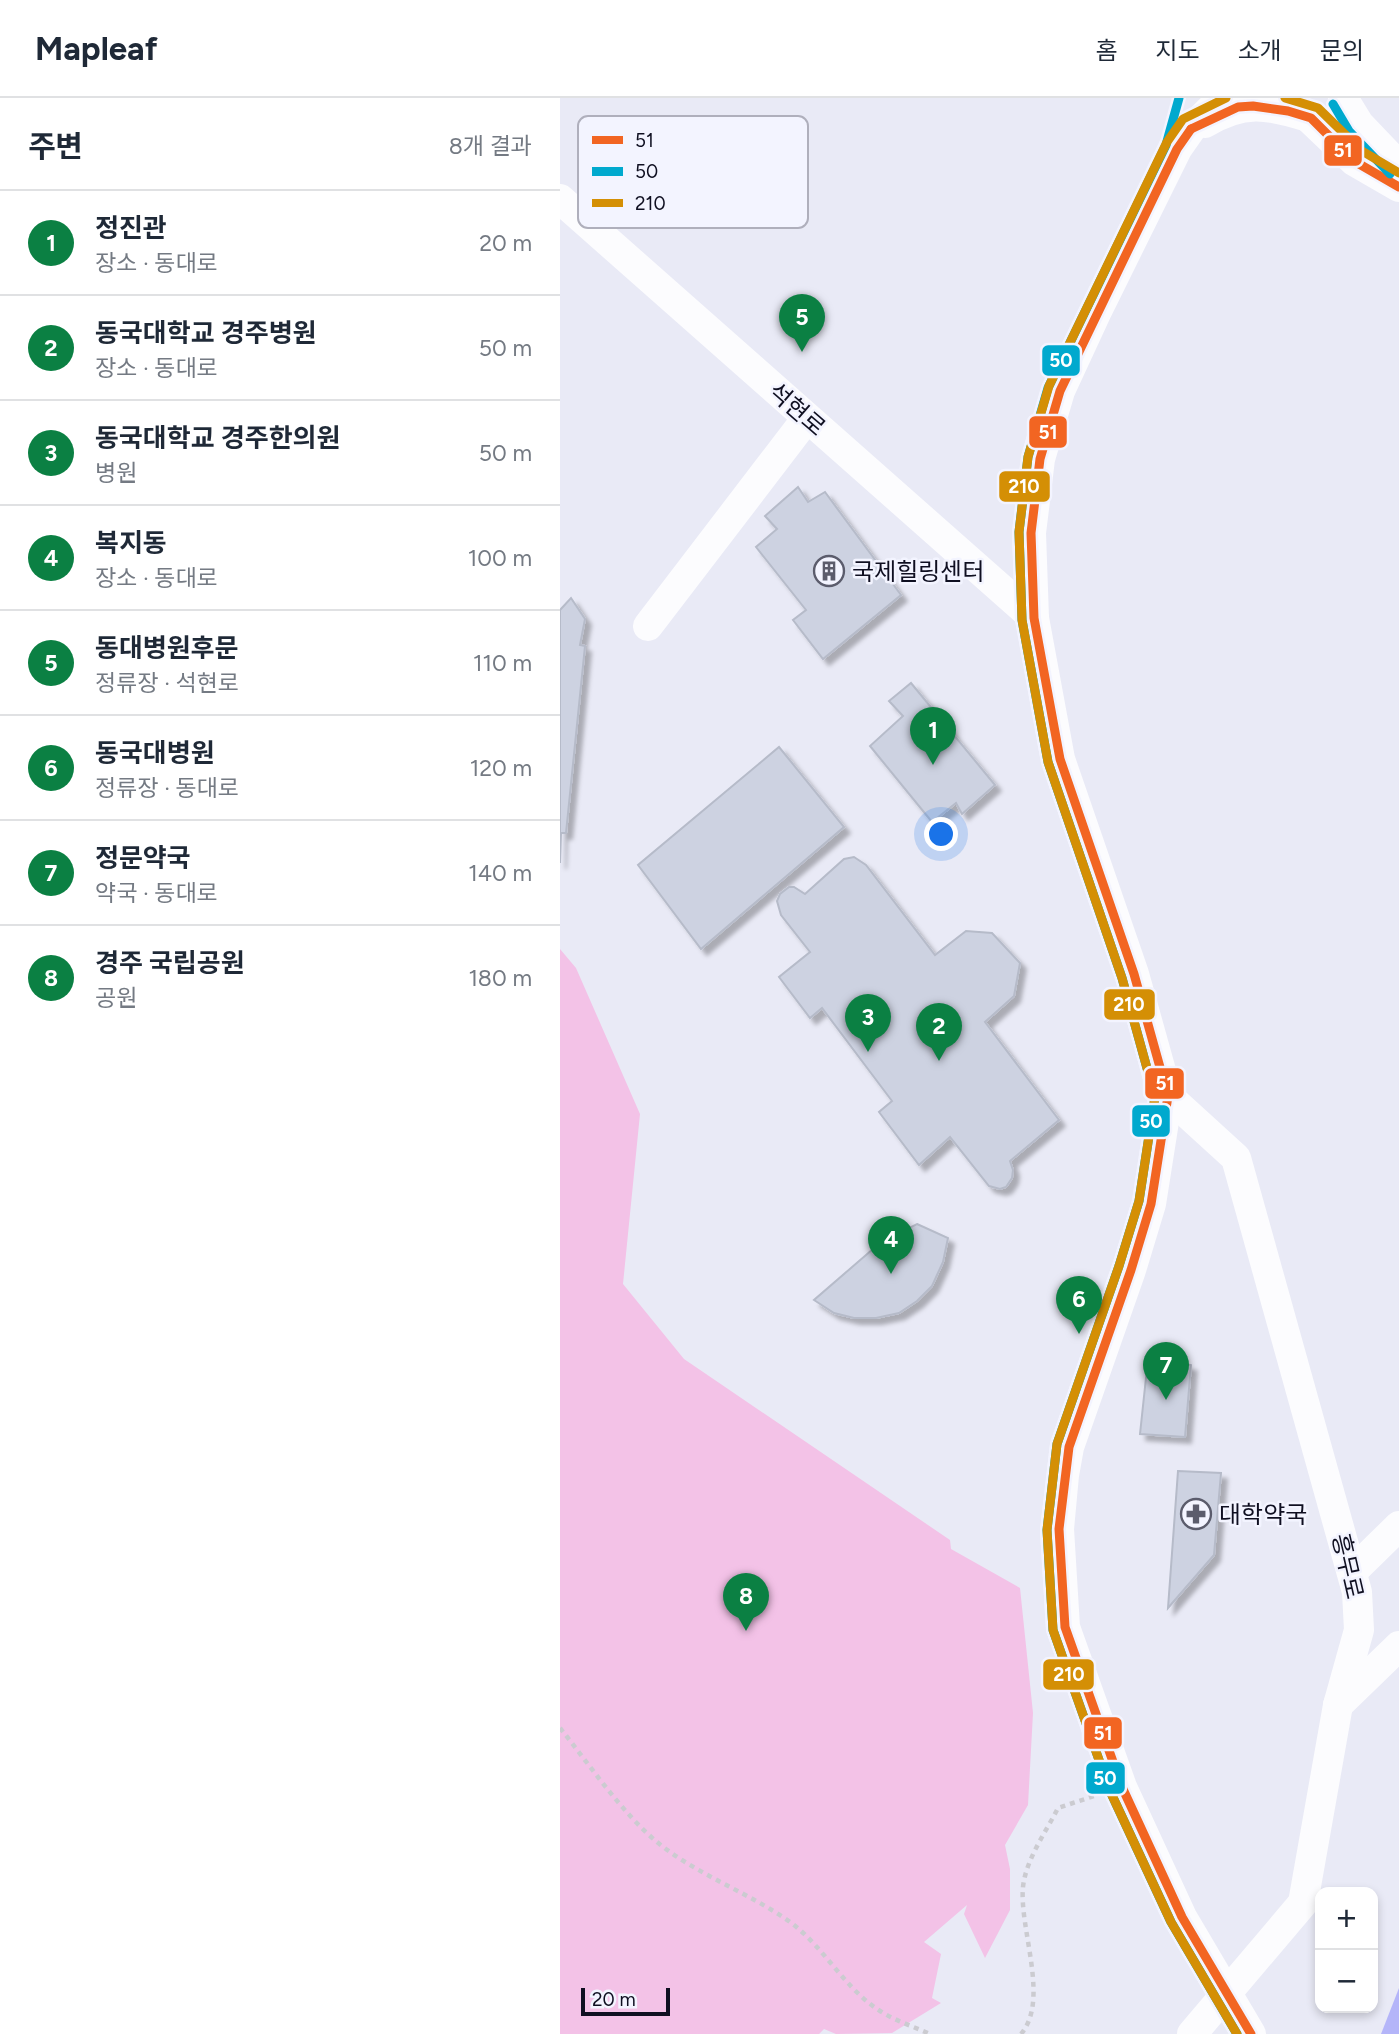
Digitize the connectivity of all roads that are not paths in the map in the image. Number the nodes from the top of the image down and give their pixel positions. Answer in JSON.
{"nodes":[{"id":1,"x":1192,"y":98,"type":"edge"},
{"id":2,"x":1222,"y":98,"type":"edge"},
{"id":3,"x":1288,"y":98,"type":"edge"},
{"id":4,"x":1343,"y":98,"type":"edge"},
{"id":5,"x":1356,"y":111,"type":"edge"},
{"id":6,"x":1311,"y":118,"type":"junction"},
{"id":7,"x":1184,"y":139,"type":"junction"},
{"id":8,"x":1399,"y":166,"type":"edge"},
{"id":9,"x":1399,"y":187,"type":"edge"},
{"id":10,"x":560,"y":199,"type":"edge"},
{"id":11,"x":578,"y":215,"type":"edge"},
{"id":12,"x":593,"y":228,"type":"edge"},
{"id":13,"x":807,"y":418,"type":"junction"},
{"id":14,"x":1034,"y":618,"type":"junction"},
{"id":15,"x":648,"y":626,"type":"dead end"},
{"id":16,"x":1168,"y":1096,"type":"junction"},
{"id":17,"x":1399,"y":1526,"type":"edge"},
{"id":18,"x":1352,"y":1572,"type":"junction"},
{"id":19,"x":1399,"y":1646,"type":"edge"},
{"id":20,"x":1338,"y":1705,"type":"junction"},
{"id":21,"x":1192,"y":2034,"type":"edge"},
{"id":22,"x":1251,"y":2034,"type":"edge"}],
"edges":[{"from":1,"to":7,"type":"street"},
{"from":2,"to":7,"type":"street"},
{"from":3,"to":6,"type":"street"},
{"from":4,"to":5,"type":"street"},
{"from":5,"to":8,"type":"street"},
{"from":6,"to":7,"type":"street"},
{"from":6,"to":9,"type":"street"},
{"from":7,"to":14,"type":"street"},
{"from":10,"to":11,"type":"street","name":"석현로"},
{"from":12,"to":13,"type":"street","name":"석현로"},
{"from":13,"to":14,"type":"street","name":"석현로"},
{"from":13,"to":15,"type":"street"},
{"from":14,"to":16,"type":"street"},
{"from":16,"to":18,"type":"street","name":"흥무로"},
{"from":16,"to":22,"type":"street"},
{"from":17,"to":18,"type":"street"},
{"from":18,"to":20,"type":"street","name":"흥무로"},
{"from":19,"to":20,"type":"street"},
{"from":20,"to":21,"type":"street","name":"흥무로"}]}
